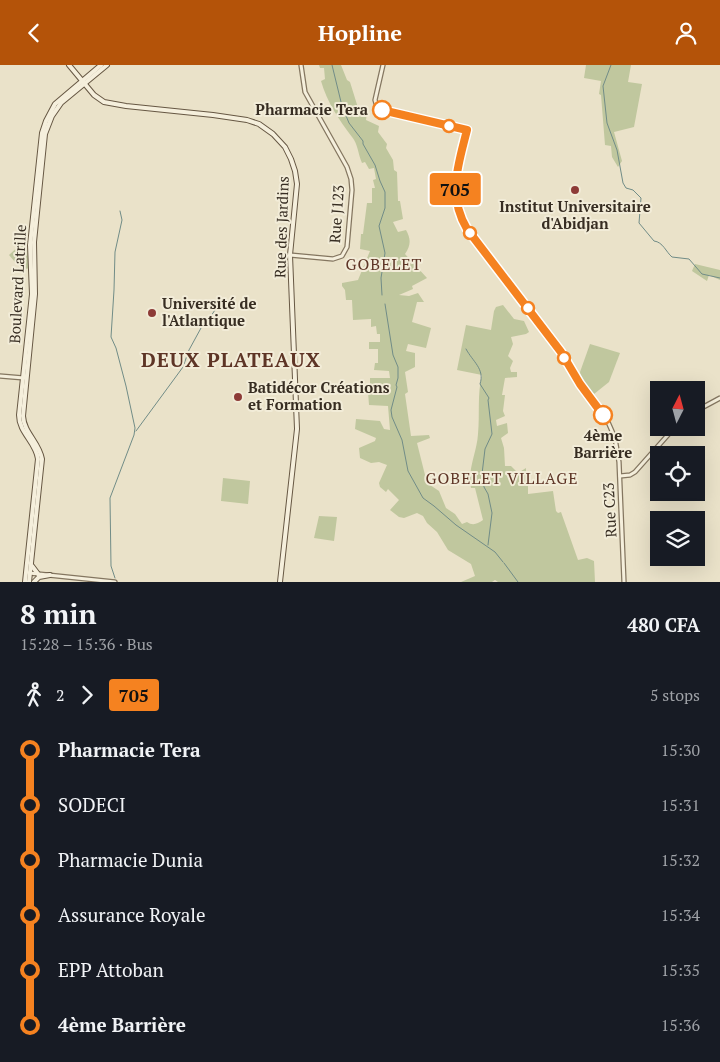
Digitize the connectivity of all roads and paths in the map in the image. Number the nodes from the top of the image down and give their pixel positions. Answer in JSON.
{"nodes":[{"id":1,"x":69,"y":65,"type":"edge"},
{"id":2,"x":101,"y":65,"type":"edge"},
{"id":3,"x":107,"y":65,"type":"edge"},
{"id":4,"x":301,"y":65,"type":"edge"},
{"id":5,"x":383,"y":65,"type":"edge"},
{"id":6,"x":83,"y":82,"type":"junction"},
{"id":7,"x":290,"y":255,"type":"junction"},
{"id":8,"x":0,"y":376,"type":"edge"},
{"id":9,"x":25,"y":378,"type":"junction"},
{"id":10,"x":720,"y":397,"type":"edge"},
{"id":11,"x":705,"y":406,"type":"edge"},
{"id":12,"x":667,"y":436,"type":"edge"},
{"id":13,"x":620,"y":475,"type":"junction"},
{"id":14,"x":31,"y":564,"type":"junction"},
{"id":15,"x":28,"y":573,"type":"junction"},
{"id":16,"x":38,"y":574,"type":"junction"},
{"id":17,"x":50,"y":575,"type":"junction"},
{"id":18,"x":25,"y":582,"type":"edge"},
{"id":19,"x":29,"y":582,"type":"edge"},
{"id":20,"x":34,"y":582,"type":"edge"},
{"id":21,"x":115,"y":582,"type":"edge"},
{"id":22,"x":280,"y":582,"type":"edge"},
{"id":23,"x":624,"y":582,"type":"edge"}],
"edges":[{"from":1,"to":6,"type":"main road","name":"Rue des Jardins"},
{"from":2,"to":6,"type":"main road","name":"Boulevard Latrille"},
{"from":3,"to":6,"type":"main road","name":"Boulevard Latrille"},
{"from":4,"to":7,"type":"street","name":"Rue J123"},
{"from":5,"to":13,"type":"street","name":"Rue C23"},
{"from":6,"to":7,"type":"main road","name":"Rue des Jardins"},
{"from":6,"to":9,"type":"main road","name":"Boulevard Latrille"},
{"from":7,"to":22,"type":"main road","name":"Rue des Jardins"},
{"from":8,"to":9,"type":"street"},
{"from":9,"to":14,"type":"main road","name":"Boulevard Latrille"},
{"from":9,"to":15,"type":"main road","name":"Boulevard Latrille"},
{"from":10,"to":11,"type":"street"},
{"from":12,"to":13,"type":"street"},
{"from":13,"to":23,"type":"street","name":"Rue C23"},
{"from":14,"to":15,"type":"main road","name":"Boulevard Latrille"},
{"from":14,"to":16,"type":"main road"},
{"from":15,"to":16,"type":"street"},
{"from":15,"to":18,"type":"main road","name":"Boulevard Latrille"},
{"from":15,"to":19,"type":"main road","name":"Boulevard Latrille"},
{"from":16,"to":17,"type":"street"},
{"from":17,"to":20,"type":"main road"},
{"from":17,"to":21,"type":"street"}]}
